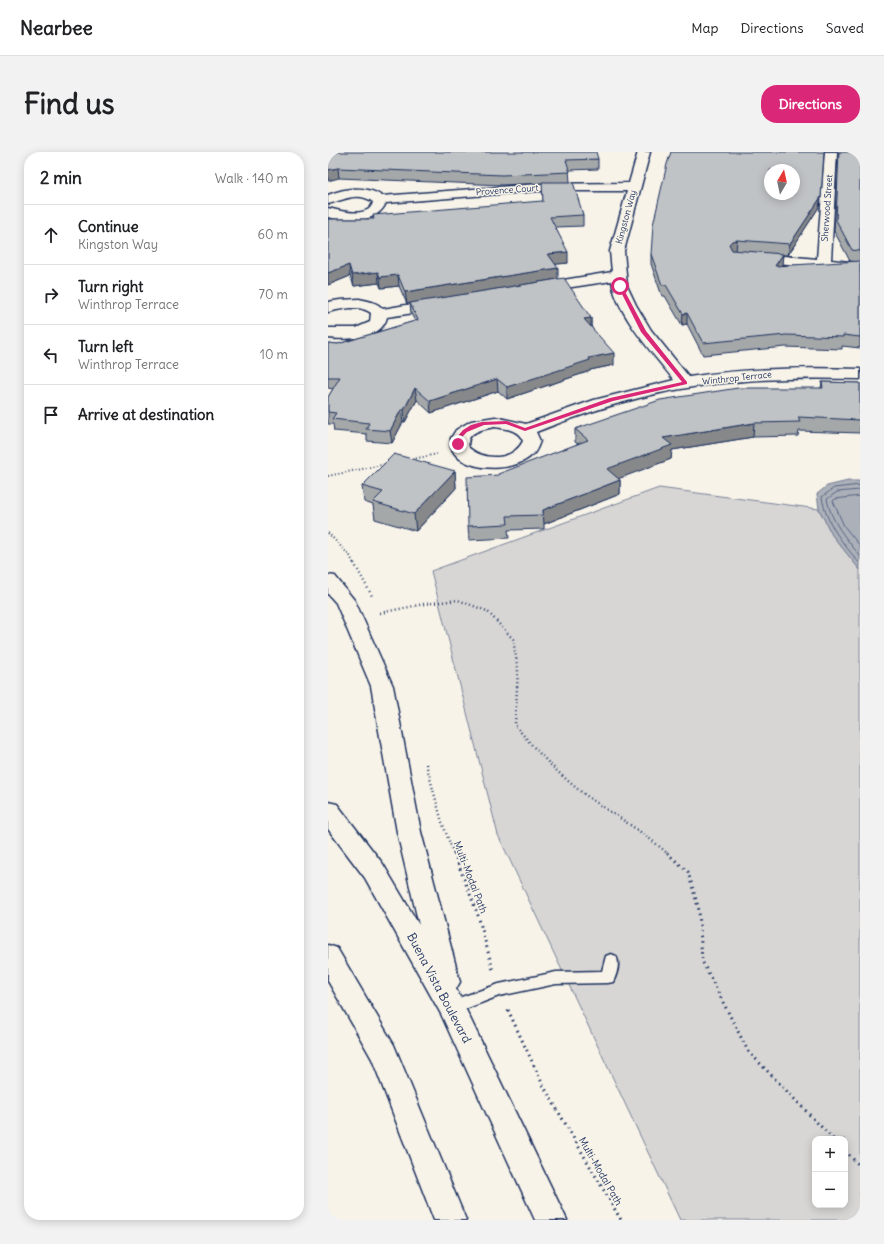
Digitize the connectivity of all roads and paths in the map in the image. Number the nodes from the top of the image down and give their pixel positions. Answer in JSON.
{"nodes":[{"id":1,"x":644,"y":152,"type":"edge"},
{"id":2,"x":831,"y":152,"type":"edge"},
{"id":3,"x":634,"y":187,"type":"junction"},
{"id":4,"x":328,"y":200,"type":"edge"},
{"id":5,"x":379,"y":200,"type":"junction"},
{"id":6,"x":328,"y":212,"type":"edge"},
{"id":7,"x":736,"y":256,"type":"edge"},
{"id":8,"x":824,"y":263,"type":"junction"},
{"id":9,"x":860,"y":267,"type":"edge"},
{"id":10,"x":619,"y":275,"type":"junction"},
{"id":11,"x":526,"y":290,"type":"edge"},
{"id":12,"x":456,"y":301,"type":"edge"},
{"id":13,"x":328,"y":307,"type":"edge"},
{"id":14,"x":378,"y":314,"type":"junction"},
{"id":15,"x":328,"y":333,"type":"edge"},
{"id":16,"x":860,"y":374,"type":"edge"},
{"id":17,"x":685,"y":383,"type":"junction"},
{"id":18,"x":525,"y":430,"type":"junction"},
{"id":19,"x":460,"y":450,"type":"junction"},
{"id":20,"x":406,"y":460,"type":"edge"},
{"id":21,"x":391,"y":463,"type":"edge"},
{"id":22,"x":328,"y":476,"type":"edge"},
{"id":23,"x":328,"y":533,"type":"edge"},
{"id":24,"x":328,"y":581,"type":"edge"},
{"id":25,"x":375,"y":602,"type":"dead end"},
{"id":26,"x":377,"y":608,"type":"dead end"},
{"id":27,"x":380,"y":613,"type":"junction"},
{"id":28,"x":383,"y":620,"type":"dead end"},
{"id":29,"x":425,"y":761,"type":"dead end"},
{"id":30,"x":328,"y":811,"type":"edge"},
{"id":31,"x":328,"y":956,"type":"edge"},
{"id":32,"x":611,"y":960,"type":"dead end"},
{"id":33,"x":499,"y":990,"type":"junction"},
{"id":34,"x":452,"y":1007,"type":"junction"},
{"id":35,"x":830,"y":1136,"type":"edge"},
{"id":36,"x":848,"y":1154,"type":"edge"},
{"id":37,"x":860,"y":1166,"type":"edge"},
{"id":38,"x":450,"y":1220,"type":"edge"},
{"id":39,"x":551,"y":1220,"type":"edge"},
{"id":40,"x":621,"y":1220,"type":"edge"}],
"edges":[{"from":1,"to":3,"type":"street","name":"Kingston Way"},
{"from":2,"to":8,"type":"street","name":"Sherwood Street"},
{"from":3,"to":5,"type":"street","name":"Provence Court"},
{"from":3,"to":10,"type":"street","name":"Kingston Way"},
{"from":4,"to":5,"type":"street","name":"Provence Court"},
{"from":5,"to":6,"type":"street"},
{"from":7,"to":8,"type":"street"},
{"from":8,"to":9,"type":"street"},
{"from":10,"to":11,"type":"street"},
{"from":10,"to":17,"type":"street","name":"Kingston Way"},
{"from":12,"to":14,"type":"street"},
{"from":13,"to":14,"type":"street"},
{"from":14,"to":15,"type":"street"},
{"from":16,"to":17,"type":"street","name":"Winthrop Terrace"},
{"from":17,"to":18,"type":"street","name":"Winthrop Terrace"},
{"from":18,"to":19,"type":"street"},
{"from":18,"to":19,"type":"street"},
{"from":19,"to":20,"type":"path"},
{"from":21,"to":22,"type":"path"},
{"from":23,"to":25,"type":"path"},
{"from":24,"to":34,"type":"street"},
{"from":26,"to":27,"type":"path"},
{"from":27,"to":28,"type":"path"},
{"from":27,"to":35,"type":"path"},
{"from":29,"to":33,"type":"path","name":"Multi-Modal Path"},
{"from":30,"to":34,"type":"street","name":"Buena Vista Boulevard"},
{"from":31,"to":38,"type":"street"},
{"from":32,"to":33,"type":"lane"},
{"from":33,"to":34,"type":"lane"},
{"from":33,"to":40,"type":"path","name":"Multi-Modal Path"},
{"from":34,"to":39,"type":"street","name":"Buena Vista Boulevard"},
{"from":36,"to":37,"type":"path"}]}
